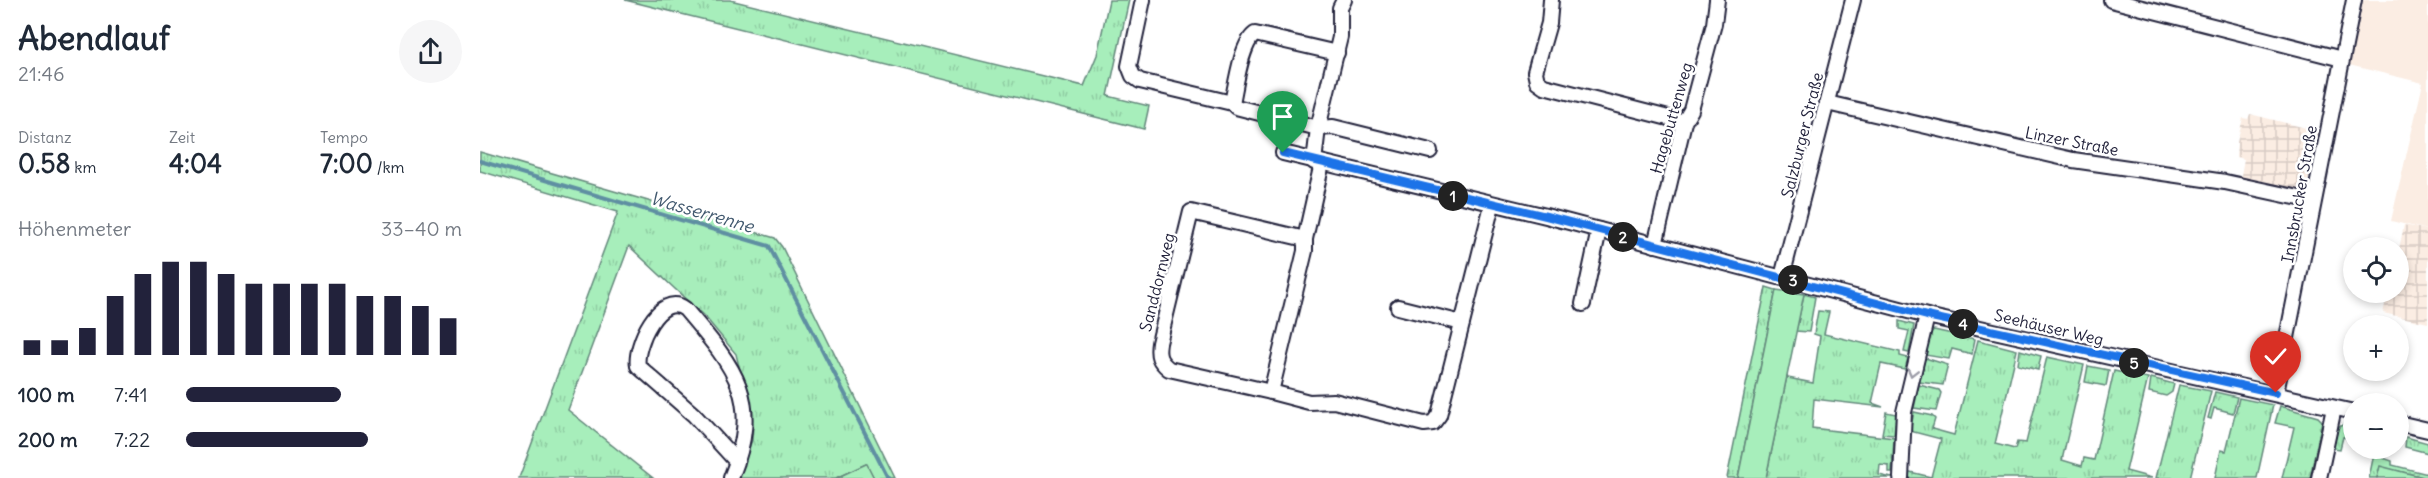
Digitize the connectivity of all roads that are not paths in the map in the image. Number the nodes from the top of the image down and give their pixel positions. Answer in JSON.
{"nodes":[{"id":1,"x":1143,"y":0,"type":"edge"},
{"id":2,"x":1344,"y":0,"type":"edge"},
{"id":3,"x":1551,"y":0,"type":"edge"},
{"id":4,"x":1717,"y":0,"type":"edge"},
{"id":5,"x":1853,"y":0,"type":"edge"},
{"id":6,"x":2112,"y":0,"type":"edge"},
{"id":7,"x":2354,"y":0,"type":"edge"},
{"id":8,"x":1337,"y":53,"type":"junction"},
{"id":9,"x":2342,"y":59,"type":"junction"},
{"id":10,"x":1232,"y":103,"type":"junction"},
{"id":11,"x":1827,"y":104,"type":"junction"},
{"id":12,"x":1684,"y":122,"type":"junction"},
{"id":13,"x":1318,"y":128,"type":"junction"},
{"id":14,"x":1430,"y":151,"type":"dead end"},
{"id":15,"x":1283,"y":153,"type":"dead end"},
{"id":16,"x":1318,"y":163,"type":"junction"},
{"id":17,"x":2313,"y":201,"type":"junction"},
{"id":18,"x":1492,"y":205,"type":"junction"},
{"id":19,"x":1599,"y":230,"type":"junction"},
{"id":20,"x":1305,"y":239,"type":"junction"},
{"id":21,"x":1655,"y":245,"type":"junction"},
{"id":22,"x":1782,"y":277,"type":"junction"},
{"id":23,"x":1582,"y":304,"type":"dead end"},
{"id":24,"x":1398,"y":308,"type":"dead end"},
{"id":25,"x":1927,"y":316,"type":"junction"},
{"id":26,"x":1462,"y":323,"type":"junction"},
{"id":27,"x":1271,"y":392,"type":"junction"},
{"id":28,"x":2276,"y":393,"type":"junction"},
{"id":29,"x":2334,"y":408,"type":"junction"},
{"id":30,"x":2343,"y":410,"type":"edge"},
{"id":31,"x":2409,"y":426,"type":"edge"},
{"id":32,"x":2428,"y":430,"type":"edge"},
{"id":33,"x":738,"y":462,"type":"junction"},
{"id":34,"x":731,"y":478,"type":"edge"},
{"id":35,"x":1901,"y":478,"type":"edge"},
{"id":36,"x":2319,"y":478,"type":"edge"}],
"edges":[{"from":1,"to":10,"type":"street"},
{"from":2,"to":8,"type":"street"},
{"from":3,"to":12,"type":"street"},
{"from":4,"to":12,"type":"street","name":"Hagebuttenweg"},
{"from":5,"to":11,"type":"street","name":"Salzburger Straße"},
{"from":6,"to":9,"type":"street"},
{"from":7,"to":9,"type":"street","name":"Innsbrucker Straße"},
{"from":8,"to":10,"type":"street"},
{"from":8,"to":13,"type":"street"},
{"from":9,"to":17,"type":"street","name":"Innsbrucker Straße"},
{"from":10,"to":13,"type":"street"},
{"from":11,"to":17,"type":"street","name":"Linzer Straße"},
{"from":11,"to":22,"type":"street","name":"Salzburger Straße"},
{"from":12,"to":21,"type":"street","name":"Hagebuttenweg"},
{"from":13,"to":14,"type":"street"},
{"from":13,"to":16,"type":"street"},
{"from":15,"to":16,"type":"street","name":"Seehäuser Weg"},
{"from":16,"to":18,"type":"street","name":"Seehäuser Weg"},
{"from":16,"to":20,"type":"street"},
{"from":17,"to":28,"type":"street","name":"Innsbrucker Straße"},
{"from":18,"to":19,"type":"street","name":"Seehäuser Weg"},
{"from":18,"to":26,"type":"street","name":"Sanddornweg"},
{"from":19,"to":21,"type":"street","name":"Seehäuser Weg"},
{"from":19,"to":23,"type":"street"},
{"from":20,"to":27,"type":"street"},
{"from":20,"to":27,"type":"street","name":"Sanddornweg"},
{"from":21,"to":22,"type":"street","name":"Seehäuser Weg"},
{"from":22,"to":25,"type":"street","name":"Seehäuser Weg"},
{"from":24,"to":26,"type":"street"},
{"from":25,"to":28,"type":"street","name":"Seehäuser Weg"},
{"from":25,"to":35,"type":"street","one_way":true},
{"from":26,"to":27,"type":"street","name":"Sanddornweg"},
{"from":28,"to":29,"type":"street","name":"Seehäuser Weg"},
{"from":29,"to":30,"type":"street","name":"Seehäuser Weg"},
{"from":29,"to":36,"type":"street"},
{"from":31,"to":32,"type":"street"},
{"from":33,"to":33,"type":"street"},
{"from":33,"to":34,"type":"street"}]}
